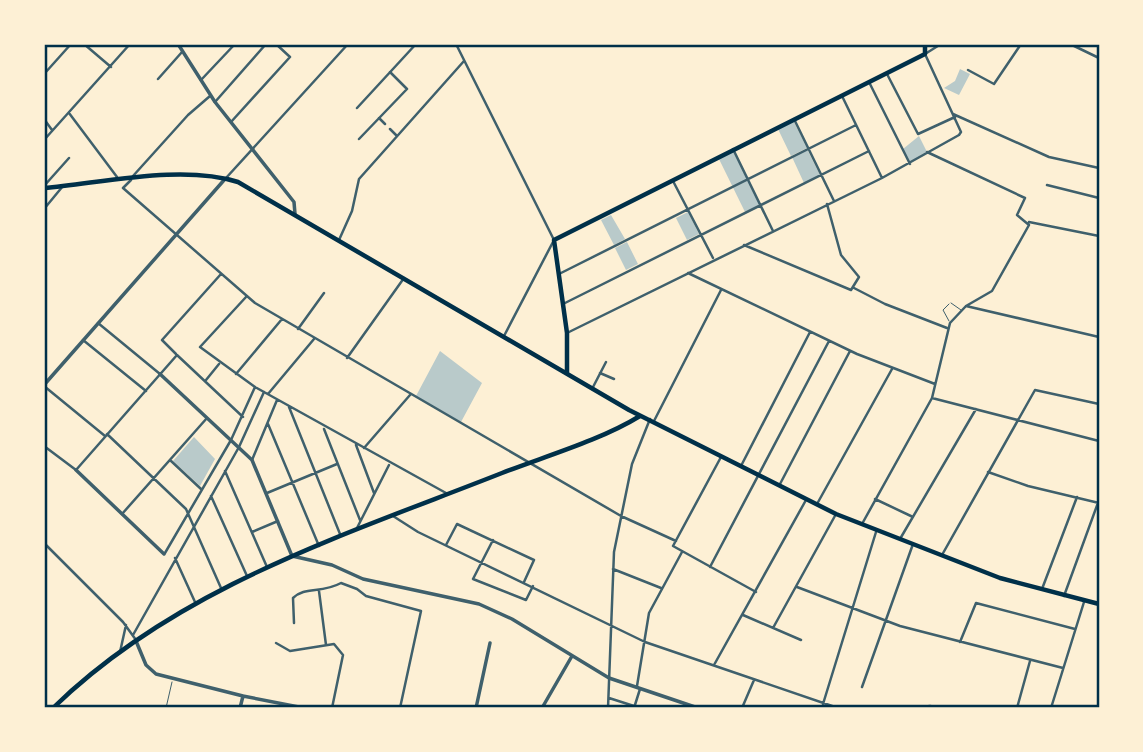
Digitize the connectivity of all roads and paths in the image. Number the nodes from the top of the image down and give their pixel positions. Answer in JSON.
{"nodes":[{"id":1,"x":71,"y":44,"type":"edge"},
{"id":2,"x":84,"y":44,"type":"edge"},
{"id":3,"x":130,"y":44,"type":"edge"},
{"id":4,"x":178,"y":44,"type":"edge"},
{"id":5,"x":235,"y":44,"type":"edge"},
{"id":6,"x":266,"y":44,"type":"edge"},
{"id":7,"x":276,"y":44,"type":"edge"},
{"id":8,"x":348,"y":44,"type":"edge"},
{"id":9,"x":416,"y":44,"type":"edge"},
{"id":10,"x":456,"y":44,"type":"edge"},
{"id":11,"x":925,"y":44,"type":"edge"},
{"id":12,"x":941,"y":44,"type":"edge"},
{"id":13,"x":1021,"y":44,"type":"edge"},
{"id":14,"x":1070,"y":44,"type":"edge"},
{"id":15,"x":183,"y":51,"type":"junction"},
{"id":16,"x":925,"y":54,"type":"junction"},
{"id":17,"x":1099,"y":58,"type":"edge"},
{"id":18,"x":464,"y":61,"type":"junction"},
{"id":19,"x":111,"y":67,"type":"junction"},
{"id":20,"x":968,"y":70,"type":"dead end"},
{"id":21,"x":390,"y":72,"type":"junction"},
{"id":22,"x":887,"y":72,"type":"junction"},
{"id":23,"x":45,"y":73,"type":"edge"},
{"id":24,"x":159,"y":79,"type":"dead end"},
{"id":25,"x":201,"y":80,"type":"junction"},
{"id":26,"x":868,"y":81,"type":"junction"},
{"id":27,"x":211,"y":95,"type":"junction"},
{"id":28,"x":841,"y":95,"type":"junction"},
{"id":29,"x":215,"y":102,"type":"junction"},
{"id":30,"x":357,"y":108,"type":"dead end"},
{"id":31,"x":69,"y":113,"type":"junction"},
{"id":32,"x":954,"y":115,"type":"junction"},
{"id":33,"x":379,"y":118,"type":"junction"},
{"id":34,"x":44,"y":119,"type":"edge"},
{"id":35,"x":793,"y":119,"type":"junction"},
{"id":36,"x":231,"y":122,"type":"junction"},
{"id":37,"x":386,"y":124,"type":"dead end"},
{"id":38,"x":856,"y":125,"type":"junction"},
{"id":39,"x":390,"y":129,"type":"dead end"},
{"id":40,"x":52,"y":130,"type":"junction"},
{"id":41,"x":396,"y":135,"type":"junction"},
{"id":42,"x":359,"y":139,"type":"dead end"},
{"id":43,"x":44,"y":140,"type":"edge"},
{"id":44,"x":808,"y":148,"type":"junction"},
{"id":45,"x":733,"y":149,"type":"junction"},
{"id":46,"x":254,"y":150,"type":"junction"},
{"id":47,"x":869,"y":151,"type":"junction"},
{"id":48,"x":927,"y":152,"type":"junction"},
{"id":49,"x":69,"y":158,"type":"dead end"},
{"id":50,"x":910,"y":164,"type":"junction"},
{"id":51,"x":1099,"y":168,"type":"edge"},
{"id":52,"x":821,"y":175,"type":"junction"},
{"id":53,"x":226,"y":178,"type":"junction"},
{"id":54,"x":747,"y":178,"type":"junction"},
{"id":55,"x":882,"y":178,"type":"junction"},
{"id":56,"x":132,"y":179,"type":"junction"},
{"id":57,"x":120,"y":181,"type":"junction"},
{"id":58,"x":673,"y":181,"type":"junction"},
{"id":59,"x":1047,"y":185,"type":"dead end"},
{"id":60,"x":62,"y":186,"type":"junction"},
{"id":61,"x":44,"y":187,"type":"edge"},
{"id":62,"x":1099,"y":198,"type":"edge"},
{"id":63,"x":834,"y":201,"type":"junction"},
{"id":64,"x":827,"y":204,"type":"junction"},
{"id":65,"x":760,"y":205,"type":"junction"},
{"id":66,"x":44,"y":209,"type":"edge"},
{"id":67,"x":688,"y":210,"type":"junction"},
{"id":68,"x":295,"y":214,"type":"junction"},
{"id":69,"x":1029,"y":222,"type":"junction"},
{"id":70,"x":775,"y":230,"type":"junction"},
{"id":71,"x":701,"y":235,"type":"junction"},
{"id":72,"x":177,"y":236,"type":"junction"},
{"id":73,"x":1099,"y":236,"type":"edge"},
{"id":74,"x":339,"y":240,"type":"junction"},
{"id":75,"x":554,"y":240,"type":"junction"},
{"id":76,"x":744,"y":245,"type":"junction"},
{"id":77,"x":714,"y":260,"type":"junction"},
{"id":78,"x":688,"y":273,"type":"junction"},
{"id":79,"x":221,"y":274,"type":"junction"},
{"id":80,"x":559,"y":274,"type":"junction"},
{"id":81,"x":404,"y":278,"type":"junction"},
{"id":82,"x":854,"y":288,"type":"junction"},
{"id":83,"x":721,"y":290,"type":"junction"},
{"id":84,"x":324,"y":293,"type":"dead end"},
{"id":85,"x":246,"y":296,"type":"junction"},
{"id":86,"x":948,"y":301,"type":"dead end"},
{"id":87,"x":564,"y":304,"type":"junction"},
{"id":88,"x":949,"y":304,"type":"junction"},
{"id":89,"x":966,"y":306,"type":"junction"},
{"id":90,"x":961,"y":310,"type":"junction"},
{"id":91,"x":282,"y":319,"type":"junction"},
{"id":92,"x":98,"y":323,"type":"junction"},
{"id":93,"x":950,"y":323,"type":"junction"},
{"id":94,"x":298,"y":329,"type":"junction"},
{"id":95,"x":948,"y":329,"type":"junction"},
{"id":96,"x":810,"y":331,"type":"junction"},
{"id":97,"x":567,"y":333,"type":"junction"},
{"id":98,"x":504,"y":336,"type":"junction"},
{"id":99,"x":1099,"y":337,"type":"edge"},
{"id":100,"x":314,"y":339,"type":"junction"},
{"id":101,"x":83,"y":340,"type":"junction"},
{"id":102,"x":830,"y":341,"type":"junction"},
{"id":103,"x":850,"y":351,"type":"junction"},
{"id":104,"x":177,"y":355,"type":"junction"},
{"id":105,"x":347,"y":358,"type":"junction"},
{"id":106,"x":606,"y":362,"type":"dead end"},
{"id":107,"x":219,"y":364,"type":"junction"},
{"id":108,"x":892,"y":369,"type":"junction"},
{"id":109,"x":600,"y":373,"type":"junction"},
{"id":110,"x":160,"y":374,"type":"junction"},
{"id":111,"x":236,"y":374,"type":"junction"},
{"id":112,"x":567,"y":374,"type":"junction"},
{"id":113,"x":614,"y":379,"type":"dead end"},
{"id":114,"x":206,"y":380,"type":"junction"},
{"id":115,"x":936,"y":384,"type":"junction"},
{"id":116,"x":44,"y":386,"type":"edge"},
{"id":117,"x":255,"y":387,"type":"junction"},
{"id":118,"x":592,"y":388,"type":"junction"},
{"id":119,"x":146,"y":391,"type":"junction"},
{"id":120,"x":266,"y":393,"type":"junction"},
{"id":121,"x":410,"y":395,"type":"junction"},
{"id":122,"x":932,"y":398,"type":"junction"},
{"id":123,"x":277,"y":400,"type":"junction"},
{"id":124,"x":1099,"y":404,"type":"edge"},
{"id":125,"x":289,"y":407,"type":"junction"},
{"id":126,"x":976,"y":409,"type":"junction"},
{"id":127,"x":641,"y":416,"type":"junction"},
{"id":128,"x":207,"y":418,"type":"junction"},
{"id":129,"x":243,"y":418,"type":"junction"},
{"id":130,"x":652,"y":420,"type":"junction"},
{"id":131,"x":1018,"y":420,"type":"junction"},
{"id":132,"x":268,"y":424,"type":"junction"},
{"id":133,"x":323,"y":426,"type":"junction"},
{"id":134,"x":106,"y":435,"type":"junction"},
{"id":135,"x":231,"y":440,"type":"junction"},
{"id":136,"x":1099,"y":440,"type":"edge"},
{"id":137,"x":356,"y":445,"type":"junction"},
{"id":138,"x":44,"y":446,"type":"edge"},
{"id":139,"x":239,"y":447,"type":"junction"},
{"id":140,"x":364,"y":449,"type":"junction"},
{"id":141,"x":722,"y":455,"type":"junction"},
{"id":142,"x":170,"y":460,"type":"junction"},
{"id":143,"x":252,"y":460,"type":"junction"},
{"id":144,"x":528,"y":463,"type":"junction"},
{"id":145,"x":337,"y":464,"type":"junction"},
{"id":146,"x":390,"y":464,"type":"junction"},
{"id":147,"x":741,"y":466,"type":"junction"},
{"id":148,"x":76,"y":470,"type":"junction"},
{"id":149,"x":225,"y":471,"type":"junction"},
{"id":150,"x":988,"y":472,"type":"junction"},
{"id":151,"x":315,"y":473,"type":"junction"},
{"id":152,"x":761,"y":475,"type":"junction"},
{"id":153,"x":153,"y":478,"type":"junction"},
{"id":154,"x":293,"y":482,"type":"junction"},
{"id":155,"x":779,"y":485,"type":"junction"},
{"id":156,"x":202,"y":490,"type":"junction"},
{"id":157,"x":267,"y":493,"type":"junction"},
{"id":158,"x":374,"y":494,"type":"junction"},
{"id":159,"x":449,"y":494,"type":"junction"},
{"id":160,"x":211,"y":495,"type":"junction"},
{"id":161,"x":1077,"y":497,"type":"junction"},
{"id":162,"x":807,"y":499,"type":"junction"},
{"id":163,"x":875,"y":499,"type":"junction"},
{"id":164,"x":1099,"y":502,"type":"edge"},
{"id":165,"x":817,"y":504,"type":"junction"},
{"id":166,"x":122,"y":514,"type":"junction"},
{"id":167,"x":836,"y":514,"type":"junction"},
{"id":168,"x":189,"y":515,"type":"junction"},
{"id":169,"x":393,"y":516,"type":"junction"},
{"id":170,"x":621,"y":516,"type":"junction"},
{"id":171,"x":913,"y":517,"type":"junction"},
{"id":172,"x":360,"y":520,"type":"junction"},
{"id":173,"x":278,"y":521,"type":"junction"},
{"id":174,"x":193,"y":525,"type":"junction"},
{"id":175,"x":862,"y":525,"type":"junction"},
{"id":176,"x":356,"y":531,"type":"junction"},
{"id":177,"x":876,"y":531,"type":"junction"},
{"id":178,"x":252,"y":532,"type":"junction"},
{"id":179,"x":341,"y":537,"type":"junction"},
{"id":180,"x":900,"y":539,"type":"junction"},
{"id":181,"x":492,"y":540,"type":"junction"},
{"id":182,"x":676,"y":541,"type":"junction"},
{"id":183,"x":44,"y":543,"type":"edge"},
{"id":184,"x":913,"y":544,"type":"junction"},
{"id":185,"x":445,"y":545,"type":"junction"},
{"id":186,"x":319,"y":546,"type":"junction"},
{"id":187,"x":682,"y":552,"type":"junction"},
{"id":188,"x":164,"y":554,"type":"joint"},
{"id":189,"x":942,"y":555,"type":"junction"},
{"id":190,"x":292,"y":556,"type":"junction"},
{"id":191,"x":175,"y":558,"type":"junction"},
{"id":192,"x":482,"y":562,"type":"junction"},
{"id":193,"x":267,"y":567,"type":"junction"},
{"id":194,"x":710,"y":567,"type":"junction"},
{"id":195,"x":613,"y":569,"type":"junction"},
{"id":196,"x":247,"y":576,"type":"junction"},
{"id":197,"x":524,"y":582,"type":"junction"},
{"id":198,"x":533,"y":586,"type":"junction"},
{"id":199,"x":797,"y":587,"type":"junction"},
{"id":200,"x":222,"y":588,"type":"junction"},
{"id":201,"x":661,"y":588,"type":"junction"},
{"id":202,"x":1042,"y":590,"type":"junction"},
{"id":203,"x":319,"y":592,"type":"junction"},
{"id":204,"x":756,"y":592,"type":"junction"},
{"id":205,"x":1064,"y":596,"type":"junction"},
{"id":206,"x":1086,"y":600,"type":"junction"},
{"id":207,"x":195,"y":603,"type":"junction"},
{"id":208,"x":1099,"y":604,"type":"edge"},
{"id":209,"x":852,"y":609,"type":"junction"},
{"id":210,"x":742,"y":615,"type":"junction"},
{"id":211,"x":885,"y":621,"type":"junction"},
{"id":212,"x":294,"y":623,"type":"dead end"},
{"id":213,"x":126,"y":625,"type":"junction"},
{"id":214,"x":612,"y":627,"type":"junction"},
{"id":215,"x":773,"y":628,"type":"junction"},
{"id":216,"x":1075,"y":629,"type":"junction"},
{"id":217,"x":135,"y":637,"type":"junction"},
{"id":218,"x":801,"y":640,"type":"dead end"},
{"id":219,"x":645,"y":642,"type":"junction"},
{"id":220,"x":960,"y":642,"type":"junction"},
{"id":221,"x":276,"y":643,"type":"dead end"},
{"id":222,"x":490,"y":643,"type":"dead end"},
{"id":223,"x":326,"y":645,"type":"junction"},
{"id":224,"x":120,"y":652,"type":"junction"},
{"id":225,"x":572,"y":656,"type":"junction"},
{"id":226,"x":1030,"y":661,"type":"junction"},
{"id":227,"x":714,"y":665,"type":"junction"},
{"id":228,"x":1063,"y":668,"type":"junction"},
{"id":229,"x":609,"y":678,"type":"junction"},
{"id":230,"x":173,"y":680,"type":"junction"},
{"id":231,"x":754,"y":680,"type":"junction"},
{"id":232,"x":862,"y":687,"type":"dead end"},
{"id":233,"x":638,"y":688,"type":"junction"},
{"id":234,"x":243,"y":696,"type":"junction"},
{"id":235,"x":608,"y":698,"type":"junction"},
{"id":236,"x":267,"y":701,"type":"junction"},
{"id":237,"x":823,"y":704,"type":"junction"},
{"id":238,"x":634,"y":707,"type":"edge"},
{"id":239,"x":937,"y":707,"type":"edge"},
{"id":240,"x":53,"y":708,"type":"edge"},
{"id":241,"x":166,"y":708,"type":"edge"},
{"id":242,"x":240,"y":708,"type":"edge"},
{"id":243,"x":265,"y":708,"type":"edge"},
{"id":244,"x":304,"y":708,"type":"edge"},
{"id":245,"x":331,"y":708,"type":"edge"},
{"id":246,"x":400,"y":708,"type":"edge"},
{"id":247,"x":477,"y":708,"type":"edge"},
{"id":248,"x":542,"y":708,"type":"edge"},
{"id":249,"x":608,"y":708,"type":"edge"},
{"id":250,"x":698,"y":708,"type":"edge"},
{"id":251,"x":742,"y":708,"type":"edge"},
{"id":252,"x":838,"y":708,"type":"edge"},
{"id":253,"x":912,"y":708,"type":"edge"},
{"id":254,"x":943,"y":708,"type":"edge"},
{"id":255,"x":1017,"y":708,"type":"edge"},
{"id":256,"x":1051,"y":708,"type":"edge"}],
"edges":[{"from":1,"to":23,"type":"street"},
{"from":2,"to":19,"type":"street"},
{"from":3,"to":19,"type":"street"},
{"from":4,"to":15,"type":"street"},
{"from":5,"to":25,"type":"street"},
{"from":6,"to":29,"type":"street"},
{"from":7,"to":36,"type":"street"},
{"from":8,"to":46,"type":"street"},
{"from":9,"to":21,"type":"street"},
{"from":10,"to":18,"type":"street"},
{"from":11,"to":16,"type":"main road"},
{"from":12,"to":16,"type":"street"},
{"from":13,"to":20,"type":"street"},
{"from":14,"to":17,"type":"street"},
{"from":15,"to":24,"type":"street"},
{"from":15,"to":25,"type":"street"},
{"from":16,"to":22,"type":"main road"},
{"from":16,"to":32,"type":"street"},
{"from":18,"to":41,"type":"street"},
{"from":18,"to":75,"type":"street"},
{"from":19,"to":31,"type":"street"},
{"from":21,"to":30,"type":"street"},
{"from":21,"to":33,"type":"street"},
{"from":22,"to":26,"type":"main road"},
{"from":22,"to":32,"type":"street"},
{"from":25,"to":27,"type":"street"},
{"from":26,"to":28,"type":"main road"},
{"from":26,"to":50,"type":"street"},
{"from":27,"to":29,"type":"street"},
{"from":27,"to":56,"type":"street"},
{"from":28,"to":35,"type":"main road"},
{"from":28,"to":38,"type":"street"},
{"from":29,"to":36,"type":"street"},
{"from":31,"to":40,"type":"street"},
{"from":31,"to":57,"type":"street"},
{"from":32,"to":48,"type":"street"},
{"from":32,"to":51,"type":"street"},
{"from":33,"to":37,"type":"street"},
{"from":33,"to":42,"type":"street"},
{"from":34,"to":40,"type":"street"},
{"from":35,"to":44,"type":"street"},
{"from":35,"to":45,"type":"main road"},
{"from":36,"to":46,"type":"street"},
{"from":38,"to":44,"type":"street"},
{"from":38,"to":47,"type":"street"},
{"from":39,"to":41,"type":"street"},
{"from":40,"to":43,"type":"street"},
{"from":41,"to":74,"type":"street"},
{"from":44,"to":52,"type":"street"},
{"from":44,"to":54,"type":"street"},
{"from":45,"to":54,"type":"street"},
{"from":45,"to":58,"type":"main road"},
{"from":46,"to":53,"type":"street"},
{"from":46,"to":68,"type":"street"},
{"from":47,"to":52,"type":"street"},
{"from":47,"to":55,"type":"street"},
{"from":48,"to":50,"type":"street"},
{"from":48,"to":69,"type":"street"},
{"from":49,"to":61,"type":"street"},
{"from":50,"to":55,"type":"street"},
{"from":52,"to":63,"type":"street"},
{"from":52,"to":65,"type":"street"},
{"from":53,"to":56,"type":"main road"},
{"from":53,"to":68,"type":"main road"},
{"from":53,"to":72,"type":"street"},
{"from":54,"to":65,"type":"street"},
{"from":54,"to":67,"type":"street"},
{"from":55,"to":63,"type":"street"},
{"from":56,"to":57,"type":"main road"},
{"from":56,"to":72,"type":"street"},
{"from":57,"to":60,"type":"main road"},
{"from":58,"to":67,"type":"street"},
{"from":58,"to":75,"type":"main road"},
{"from":59,"to":62,"type":"street"},
{"from":60,"to":61,"type":"main road"},
{"from":60,"to":66,"type":"street"},
{"from":63,"to":64,"type":"street"},
{"from":64,"to":70,"type":"street"},
{"from":64,"to":82,"type":"street"},
{"from":65,"to":70,"type":"street"},
{"from":65,"to":71,"type":"street"},
{"from":67,"to":71,"type":"street"},
{"from":67,"to":80,"type":"street"},
{"from":68,"to":74,"type":"main road"},
{"from":69,"to":73,"type":"street"},
{"from":69,"to":89,"type":"street"},
{"from":70,"to":76,"type":"street"},
{"from":71,"to":77,"type":"street"},
{"from":71,"to":87,"type":"street"},
{"from":72,"to":79,"type":"street"},
{"from":72,"to":92,"type":"street"},
{"from":74,"to":81,"type":"main road"},
{"from":75,"to":80,"type":"main road"},
{"from":75,"to":98,"type":"street"},
{"from":76,"to":77,"type":"street"},
{"from":76,"to":82,"type":"street"},
{"from":77,"to":78,"type":"street"},
{"from":78,"to":83,"type":"street"},
{"from":78,"to":97,"type":"street"},
{"from":79,"to":85,"type":"street"},
{"from":79,"to":104,"type":"street"},
{"from":80,"to":87,"type":"main road"},
{"from":81,"to":98,"type":"main road"},
{"from":81,"to":105,"type":"street"},
{"from":82,"to":95,"type":"street"},
{"from":83,"to":96,"type":"street"},
{"from":83,"to":130,"type":"street"},
{"from":84,"to":94,"type":"street"},
{"from":85,"to":91,"type":"street"},
{"from":85,"to":107,"type":"street"},
{"from":86,"to":88,"type":"lane"},
{"from":87,"to":97,"type":"main road"},
{"from":88,"to":90,"type":"lane"},
{"from":88,"to":93,"type":"lane"},
{"from":89,"to":90,"type":"street"},
{"from":89,"to":99,"type":"street"},
{"from":90,"to":93,"type":"street"},
{"from":91,"to":94,"type":"street"},
{"from":91,"to":111,"type":"street"},
{"from":92,"to":101,"type":"street"},
{"from":92,"to":110,"type":"street"},
{"from":93,"to":95,"type":"street"},
{"from":94,"to":100,"type":"street"},
{"from":95,"to":115,"type":"street"},
{"from":96,"to":102,"type":"street"},
{"from":96,"to":147,"type":"street"},
{"from":97,"to":112,"type":"main road"},
{"from":98,"to":112,"type":"main road"},
{"from":100,"to":105,"type":"street"},
{"from":100,"to":120,"type":"street"},
{"from":101,"to":116,"type":"street"},
{"from":101,"to":119,"type":"street"},
{"from":102,"to":103,"type":"street"},
{"from":102,"to":152,"type":"street"},
{"from":103,"to":108,"type":"street"},
{"from":103,"to":155,"type":"street"},
{"from":104,"to":110,"type":"street"},
{"from":104,"to":114,"type":"street"},
{"from":105,"to":121,"type":"street"},
{"from":106,"to":109,"type":"street"},
{"from":107,"to":111,"type":"street"},
{"from":107,"to":114,"type":"street"},
{"from":108,"to":115,"type":"street"},
{"from":108,"to":165,"type":"street"},
{"from":109,"to":113,"type":"street"},
{"from":109,"to":118,"type":"street"},
{"from":110,"to":119,"type":"street"},
{"from":110,"to":128,"type":"street"},
{"from":111,"to":117,"type":"street"},
{"from":112,"to":118,"type":"main road"},
{"from":114,"to":129,"type":"street"},
{"from":115,"to":122,"type":"street"},
{"from":116,"to":134,"type":"street"},
{"from":117,"to":120,"type":"street"},
{"from":117,"to":129,"type":"street"},
{"from":118,"to":127,"type":"main road"},
{"from":119,"to":134,"type":"street"},
{"from":120,"to":123,"type":"street"},
{"from":120,"to":139,"type":"street"},
{"from":121,"to":140,"type":"street"},
{"from":121,"to":144,"type":"street"},
{"from":122,"to":126,"type":"street"},
{"from":122,"to":163,"type":"street"},
{"from":123,"to":125,"type":"street"},
{"from":123,"to":132,"type":"street"},
{"from":124,"to":131,"type":"street"},
{"from":125,"to":133,"type":"street"},
{"from":125,"to":151,"type":"street"},
{"from":126,"to":131,"type":"street"},
{"from":126,"to":171,"type":"street"},
{"from":127,"to":130,"type":"main road"},
{"from":127,"to":144,"type":"main road"},
{"from":128,"to":135,"type":"street"},
{"from":128,"to":142,"type":"street"},
{"from":129,"to":135,"type":"street"},
{"from":130,"to":141,"type":"main road"},
{"from":130,"to":170,"type":"street"},
{"from":131,"to":136,"type":"street"},
{"from":131,"to":150,"type":"street"},
{"from":132,"to":143,"type":"street"},
{"from":132,"to":154,"type":"street"},
{"from":133,"to":137,"type":"street"},
{"from":133,"to":145,"type":"street"},
{"from":134,"to":148,"type":"street"},
{"from":134,"to":153,"type":"street"},
{"from":135,"to":139,"type":"street"},
{"from":135,"to":156,"type":"street"},
{"from":137,"to":140,"type":"street"},
{"from":137,"to":158,"type":"street"},
{"from":138,"to":148,"type":"street"},
{"from":139,"to":143,"type":"street"},
{"from":139,"to":149,"type":"street"},
{"from":140,"to":146,"type":"street"},
{"from":141,"to":147,"type":"main road"},
{"from":141,"to":182,"type":"street"},
{"from":142,"to":153,"type":"street"},
{"from":142,"to":156,"type":"street"},
{"from":143,"to":157,"type":"street"},
{"from":144,"to":159,"type":"main road"},
{"from":144,"to":170,"type":"street"},
{"from":145,"to":151,"type":"street"},
{"from":145,"to":172,"type":"street"},
{"from":146,"to":158,"type":"street"},
{"from":146,"to":159,"type":"street"},
{"from":147,"to":152,"type":"main road"},
{"from":148,"to":166,"type":"street"},
{"from":149,"to":160,"type":"street"},
{"from":149,"to":178,"type":"street"},
{"from":150,"to":161,"type":"street"},
{"from":150,"to":189,"type":"street"},
{"from":151,"to":154,"type":"street"},
{"from":151,"to":179,"type":"street"},
{"from":152,"to":155,"type":"main road"},
{"from":152,"to":194,"type":"street"},
{"from":153,"to":166,"type":"street"},
{"from":153,"to":168,"type":"street"},
{"from":154,"to":157,"type":"street"},
{"from":154,"to":186,"type":"street"},
{"from":155,"to":162,"type":"main road"},
{"from":156,"to":168,"type":"street"},
{"from":157,"to":173,"type":"street"},
{"from":158,"to":172,"type":"street"},
{"from":159,"to":169,"type":"main road"},
{"from":160,"to":174,"type":"street"},
{"from":160,"to":196,"type":"street"},
{"from":161,"to":164,"type":"street"},
{"from":161,"to":202,"type":"street"},
{"from":162,"to":165,"type":"main road"},
{"from":162,"to":204,"type":"street"},
{"from":163,"to":171,"type":"street"},
{"from":163,"to":175,"type":"street"},
{"from":164,"to":205,"type":"street"},
{"from":165,"to":167,"type":"main road"},
{"from":166,"to":188,"type":"street"},
{"from":167,"to":175,"type":"main road"},
{"from":167,"to":199,"type":"street"},
{"from":168,"to":174,"type":"street"},
{"from":168,"to":188,"type":"street"},
{"from":169,"to":176,"type":"main road"},
{"from":169,"to":185,"type":"street"},
{"from":170,"to":182,"type":"street"},
{"from":170,"to":195,"type":"street"},
{"from":171,"to":180,"type":"street"},
{"from":172,"to":176,"type":"street"},
{"from":173,"to":178,"type":"street"},
{"from":173,"to":190,"type":"street"},
{"from":174,"to":191,"type":"street"},
{"from":174,"to":200,"type":"street"},
{"from":175,"to":177,"type":"main road"},
{"from":176,"to":179,"type":"main road"},
{"from":177,"to":180,"type":"main road"},
{"from":177,"to":209,"type":"street"},
{"from":178,"to":193,"type":"street"},
{"from":179,"to":186,"type":"main road"},
{"from":180,"to":184,"type":"main road"},
{"from":181,"to":185,"type":"street"},
{"from":181,"to":192,"type":"street"},
{"from":181,"to":197,"type":"street"},
{"from":182,"to":187,"type":"street"},
{"from":183,"to":213,"type":"street"},
{"from":184,"to":189,"type":"main road"},
{"from":184,"to":211,"type":"street"},
{"from":185,"to":192,"type":"street"},
{"from":186,"to":190,"type":"main road"},
{"from":187,"to":194,"type":"street"},
{"from":187,"to":201,"type":"street"},
{"from":189,"to":202,"type":"main road"},
{"from":190,"to":193,"type":"main road"},
{"from":190,"to":225,"type":"street"},
{"from":191,"to":207,"type":"street"},
{"from":191,"to":217,"type":"street"},
{"from":192,"to":197,"type":"street"},
{"from":192,"to":198,"type":"street"},
{"from":193,"to":196,"type":"main road"},
{"from":194,"to":204,"type":"street"},
{"from":195,"to":201,"type":"street"},
{"from":195,"to":214,"type":"street"},
{"from":196,"to":200,"type":"main road"},
{"from":197,"to":198,"type":"street"},
{"from":198,"to":214,"type":"street"},
{"from":199,"to":209,"type":"street"},
{"from":199,"to":215,"type":"street"},
{"from":200,"to":207,"type":"main road"},
{"from":201,"to":219,"type":"street"},
{"from":202,"to":205,"type":"main road"},
{"from":203,"to":212,"type":"street"},
{"from":203,"to":223,"type":"street"},
{"from":203,"to":246,"type":"street"},
{"from":204,"to":210,"type":"street"},
{"from":205,"to":206,"type":"main road"},
{"from":206,"to":208,"type":"main road"},
{"from":206,"to":216,"type":"street"},
{"from":207,"to":217,"type":"main road"},
{"from":209,"to":211,"type":"street"},
{"from":209,"to":237,"type":"street"},
{"from":210,"to":215,"type":"street"},
{"from":210,"to":227,"type":"street"},
{"from":211,"to":220,"type":"street"},
{"from":211,"to":232,"type":"street"},
{"from":213,"to":217,"type":"street"},
{"from":213,"to":224,"type":"street"},
{"from":214,"to":219,"type":"street"},
{"from":214,"to":229,"type":"street"},
{"from":215,"to":218,"type":"street"},
{"from":216,"to":220,"type":"street"},
{"from":216,"to":228,"type":"street"},
{"from":217,"to":224,"type":"main road"},
{"from":217,"to":230,"type":"street"},
{"from":219,"to":227,"type":"street"},
{"from":219,"to":233,"type":"street"},
{"from":220,"to":226,"type":"street"},
{"from":221,"to":223,"type":"street"},
{"from":222,"to":247,"type":"street"},
{"from":223,"to":245,"type":"street"},
{"from":224,"to":240,"type":"main road"},
{"from":225,"to":229,"type":"street"},
{"from":225,"to":248,"type":"street"},
{"from":226,"to":228,"type":"street"},
{"from":226,"to":255,"type":"street"},
{"from":227,"to":231,"type":"street"},
{"from":228,"to":256,"type":"street"},
{"from":229,"to":233,"type":"street"},
{"from":229,"to":235,"type":"street"},
{"from":230,"to":234,"type":"street"},
{"from":230,"to":241,"type":"lane"},
{"from":231,"to":237,"type":"street"},
{"from":231,"to":251,"type":"street"},
{"from":233,"to":238,"type":"street"},
{"from":233,"to":250,"type":"street"},
{"from":234,"to":236,"type":"street"},
{"from":234,"to":242,"type":"street"},
{"from":235,"to":238,"type":"street"},
{"from":235,"to":249,"type":"street"},
{"from":236,"to":243,"type":"street"},
{"from":236,"to":244,"type":"street"},
{"from":237,"to":252,"type":"street"},
{"from":239,"to":253,"type":"street"},
{"from":239,"to":254,"type":"street"}]}
